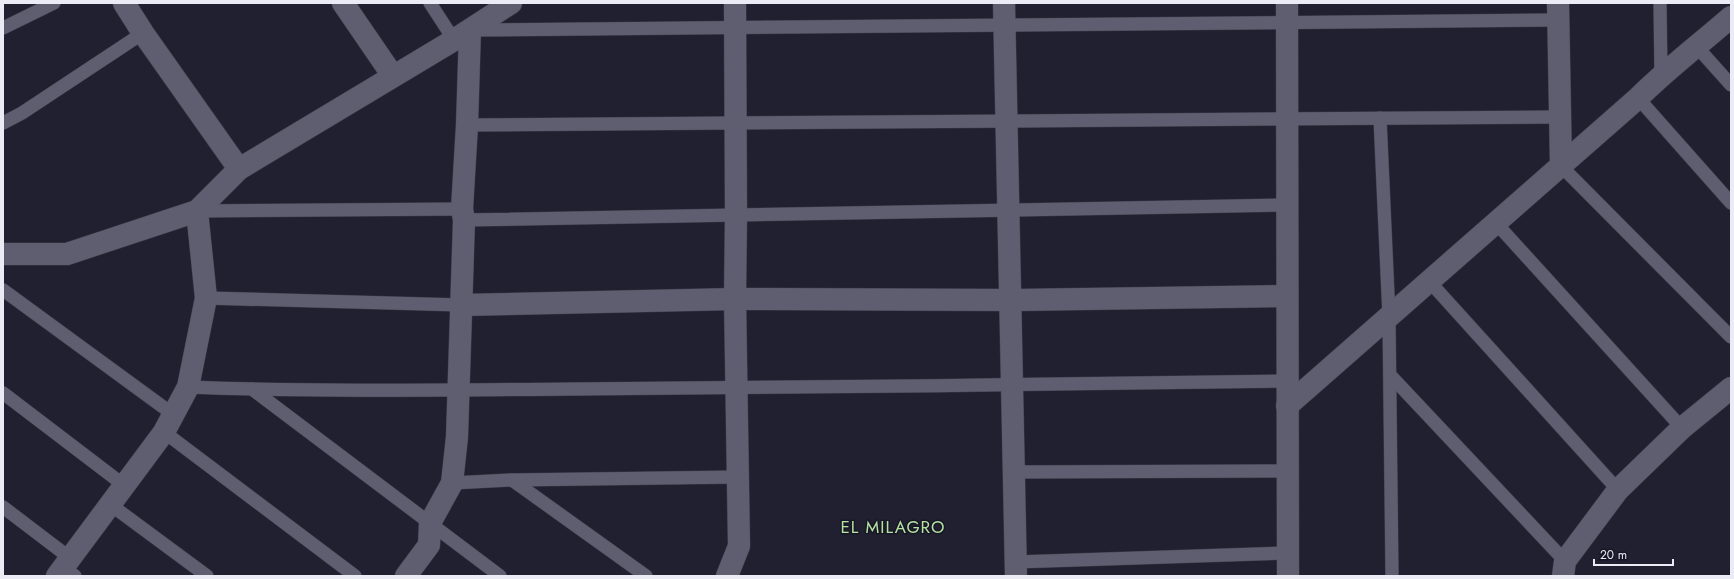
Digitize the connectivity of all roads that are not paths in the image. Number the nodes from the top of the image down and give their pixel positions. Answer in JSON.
{"nodes":[{"id":1,"x":54,"y":3,"type":"edge"},
{"id":2,"x":124,"y":3,"type":"edge"},
{"id":3,"x":343,"y":3,"type":"edge"},
{"id":4,"x":430,"y":3,"type":"edge"},
{"id":5,"x":511,"y":3,"type":"edge"},
{"id":6,"x":735,"y":3,"type":"edge"},
{"id":7,"x":1004,"y":3,"type":"edge"},
{"id":8,"x":1660,"y":3,"type":"edge"},
{"id":9,"x":1558,"y":12,"type":"edge"},
{"id":10,"x":1287,"y":13,"type":"edge"},
{"id":11,"x":1731,"y":17,"type":"edge"},
{"id":12,"x":1004,"y":25,"type":"junction"},
{"id":13,"x":735,"y":27,"type":"junction"},
{"id":14,"x":3,"y":28,"type":"edge"},
{"id":15,"x":143,"y":33,"type":"junction"},
{"id":16,"x":462,"y":35,"type":"junction"},
{"id":17,"x":1697,"y":47,"type":"junction"},
{"id":18,"x":1661,"y":75,"type":"junction"},
{"id":19,"x":393,"y":76,"type":"junction"},
{"id":20,"x":1731,"y":85,"type":"edge"},
{"id":21,"x":1638,"y":98,"type":"junction"},
{"id":22,"x":1560,"y":117,"type":"junction"},
{"id":23,"x":1380,"y":118,"type":"junction"},
{"id":24,"x":1287,"y":119,"type":"junction"},
{"id":25,"x":1006,"y":120,"type":"junction"},
{"id":26,"x":3,"y":123,"type":"edge"},
{"id":27,"x":736,"y":123,"type":"junction"},
{"id":28,"x":467,"y":125,"type":"junction"},
{"id":29,"x":1561,"y":166,"type":"junction"},
{"id":30,"x":239,"y":169,"type":"junction"},
{"id":31,"x":1731,"y":203,"type":"edge"},
{"id":32,"x":1287,"y":205,"type":"junction"},
{"id":33,"x":1008,"y":210,"type":"junction"},
{"id":34,"x":197,"y":211,"type":"junction"},
{"id":35,"x":463,"y":214,"type":"junction"},
{"id":36,"x":736,"y":215,"type":"junction"},
{"id":37,"x":1496,"y":223,"type":"junction"},
{"id":38,"x":3,"y":254,"type":"edge"},
{"id":39,"x":1429,"y":281,"type":"junction"},
{"id":40,"x":3,"y":290,"type":"edge"},
{"id":41,"x":1287,"y":296,"type":"junction"},
{"id":42,"x":206,"y":298,"type":"junction"},
{"id":43,"x":735,"y":299,"type":"junction"},
{"id":44,"x":1010,"y":300,"type":"junction"},
{"id":45,"x":461,"y":305,"type":"junction"},
{"id":46,"x":1388,"y":317,"type":"junction"},
{"id":47,"x":1731,"y":337,"type":"edge"},
{"id":48,"x":1390,"y":375,"type":"junction"},
{"id":49,"x":1287,"y":381,"type":"junction"},
{"id":50,"x":1012,"y":384,"type":"junction"},
{"id":51,"x":188,"y":387,"type":"junction"},
{"id":52,"x":736,"y":388,"type":"junction"},
{"id":53,"x":1731,"y":388,"type":"edge"},
{"id":54,"x":252,"y":389,"type":"junction"},
{"id":55,"x":458,"y":390,"type":"junction"},
{"id":56,"x":3,"y":393,"type":"edge"},
{"id":57,"x":1288,"y":406,"type":"junction"},
{"id":58,"x":169,"y":424,"type":"junction"},
{"id":59,"x":1682,"y":428,"type":"junction"},
{"id":60,"x":1287,"y":471,"type":"junction"},
{"id":61,"x":1014,"y":472,"type":"junction"},
{"id":62,"x":738,"y":477,"type":"junction"},
{"id":63,"x":512,"y":480,"type":"junction"},
{"id":64,"x":452,"y":483,"type":"junction"},
{"id":65,"x":125,"y":486,"type":"junction"},
{"id":66,"x":1618,"y":490,"type":"junction"},
{"id":67,"x":111,"y":505,"type":"junction"},
{"id":68,"x":3,"y":507,"type":"edge"},
{"id":69,"x":430,"y":524,"type":"junction"},
{"id":70,"x":1288,"y":553,"type":"junction"},
{"id":71,"x":66,"y":569,"type":"edge"},
{"id":72,"x":1016,"y":569,"type":"edge"},
{"id":73,"x":1564,"y":569,"type":"edge"},
{"id":74,"x":207,"y":576,"type":"edge"},
{"id":75,"x":355,"y":576,"type":"edge"},
{"id":76,"x":406,"y":576,"type":"edge"},
{"id":77,"x":500,"y":576,"type":"edge"},
{"id":78,"x":646,"y":576,"type":"edge"},
{"id":79,"x":727,"y":576,"type":"edge"},
{"id":80,"x":1288,"y":576,"type":"edge"},
{"id":81,"x":1392,"y":576,"type":"edge"}],
"edges":[{"from":1,"to":14,"type":"lane"},
{"from":2,"to":15,"type":"street"},
{"from":3,"to":19,"type":"street"},
{"from":4,"to":16,"type":"lane"},
{"from":5,"to":16,"type":"street"},
{"from":6,"to":13,"type":"street"},
{"from":7,"to":12,"type":"street"},
{"from":8,"to":18,"type":"lane"},
{"from":9,"to":10,"type":"lane"},
{"from":9,"to":22,"type":"street"},
{"from":10,"to":12,"type":"lane"},
{"from":10,"to":24,"type":"street"},
{"from":11,"to":17,"type":"street"},
{"from":12,"to":13,"type":"lane"},
{"from":12,"to":25,"type":"street"},
{"from":13,"to":16,"type":"lane"},
{"from":13,"to":27,"type":"street"},
{"from":15,"to":26,"type":"lane"},
{"from":15,"to":30,"type":"street"},
{"from":16,"to":19,"type":"street"},
{"from":16,"to":28,"type":"street"},
{"from":17,"to":18,"type":"street"},
{"from":17,"to":20,"type":"lane"},
{"from":18,"to":21,"type":"street"},
{"from":19,"to":30,"type":"street"},
{"from":21,"to":29,"type":"street"},
{"from":21,"to":31,"type":"lane"},
{"from":22,"to":23,"type":"lane"},
{"from":22,"to":29,"type":"street"},
{"from":23,"to":24,"type":"lane"},
{"from":23,"to":46,"type":"lane"},
{"from":24,"to":25,"type":"lane"},
{"from":24,"to":32,"type":"street"},
{"from":25,"to":27,"type":"lane"},
{"from":25,"to":33,"type":"street"},
{"from":27,"to":28,"type":"lane"},
{"from":27,"to":36,"type":"street"},
{"from":28,"to":35,"type":"street"},
{"from":29,"to":37,"type":"street"},
{"from":29,"to":47,"type":"lane"},
{"from":30,"to":34,"type":"street"},
{"from":32,"to":33,"type":"lane"},
{"from":32,"to":41,"type":"street"},
{"from":33,"to":36,"type":"lane"},
{"from":33,"to":44,"type":"street"},
{"from":34,"to":35,"type":"lane"},
{"from":34,"to":38,"type":"street"},
{"from":34,"to":42,"type":"street"},
{"from":35,"to":36,"type":"lane"},
{"from":35,"to":45,"type":"street"},
{"from":36,"to":43,"type":"street"},
{"from":37,"to":39,"type":"street"},
{"from":37,"to":59,"type":"lane"},
{"from":39,"to":46,"type":"street"},
{"from":39,"to":66,"type":"lane"},
{"from":40,"to":58,"type":"lane"},
{"from":41,"to":44,"type":"street"},
{"from":41,"to":49,"type":"street"},
{"from":42,"to":45,"type":"lane"},
{"from":42,"to":51,"type":"street"},
{"from":43,"to":44,"type":"street"},
{"from":43,"to":45,"type":"street"},
{"from":43,"to":52,"type":"street"},
{"from":44,"to":50,"type":"street"},
{"from":45,"to":55,"type":"street"},
{"from":46,"to":48,"type":"lane"},
{"from":46,"to":57,"type":"street"},
{"from":48,"to":73,"type":"lane"},
{"from":48,"to":81,"type":"lane"},
{"from":49,"to":50,"type":"lane"},
{"from":49,"to":57,"type":"street"},
{"from":50,"to":52,"type":"lane"},
{"from":50,"to":61,"type":"street"},
{"from":51,"to":54,"type":"lane"},
{"from":51,"to":58,"type":"street"},
{"from":52,"to":55,"type":"lane"},
{"from":52,"to":62,"type":"street"},
{"from":53,"to":59,"type":"street"},
{"from":54,"to":55,"type":"lane"},
{"from":54,"to":69,"type":"lane"},
{"from":55,"to":64,"type":"street"},
{"from":56,"to":65,"type":"lane"},
{"from":57,"to":60,"type":"street"},
{"from":58,"to":65,"type":"street"},
{"from":58,"to":75,"type":"lane"},
{"from":59,"to":66,"type":"street"},
{"from":60,"to":61,"type":"lane"},
{"from":60,"to":70,"type":"street"},
{"from":61,"to":72,"type":"street"},
{"from":62,"to":63,"type":"lane"},
{"from":62,"to":79,"type":"street"},
{"from":63,"to":64,"type":"lane"},
{"from":63,"to":78,"type":"lane"},
{"from":64,"to":69,"type":"street"},
{"from":65,"to":67,"type":"street"},
{"from":66,"to":73,"type":"street"},
{"from":67,"to":71,"type":"street"},
{"from":67,"to":74,"type":"lane"},
{"from":68,"to":71,"type":"lane"},
{"from":69,"to":76,"type":"street"},
{"from":69,"to":77,"type":"lane"},
{"from":70,"to":72,"type":"lane"},
{"from":70,"to":80,"type":"street"}]}
